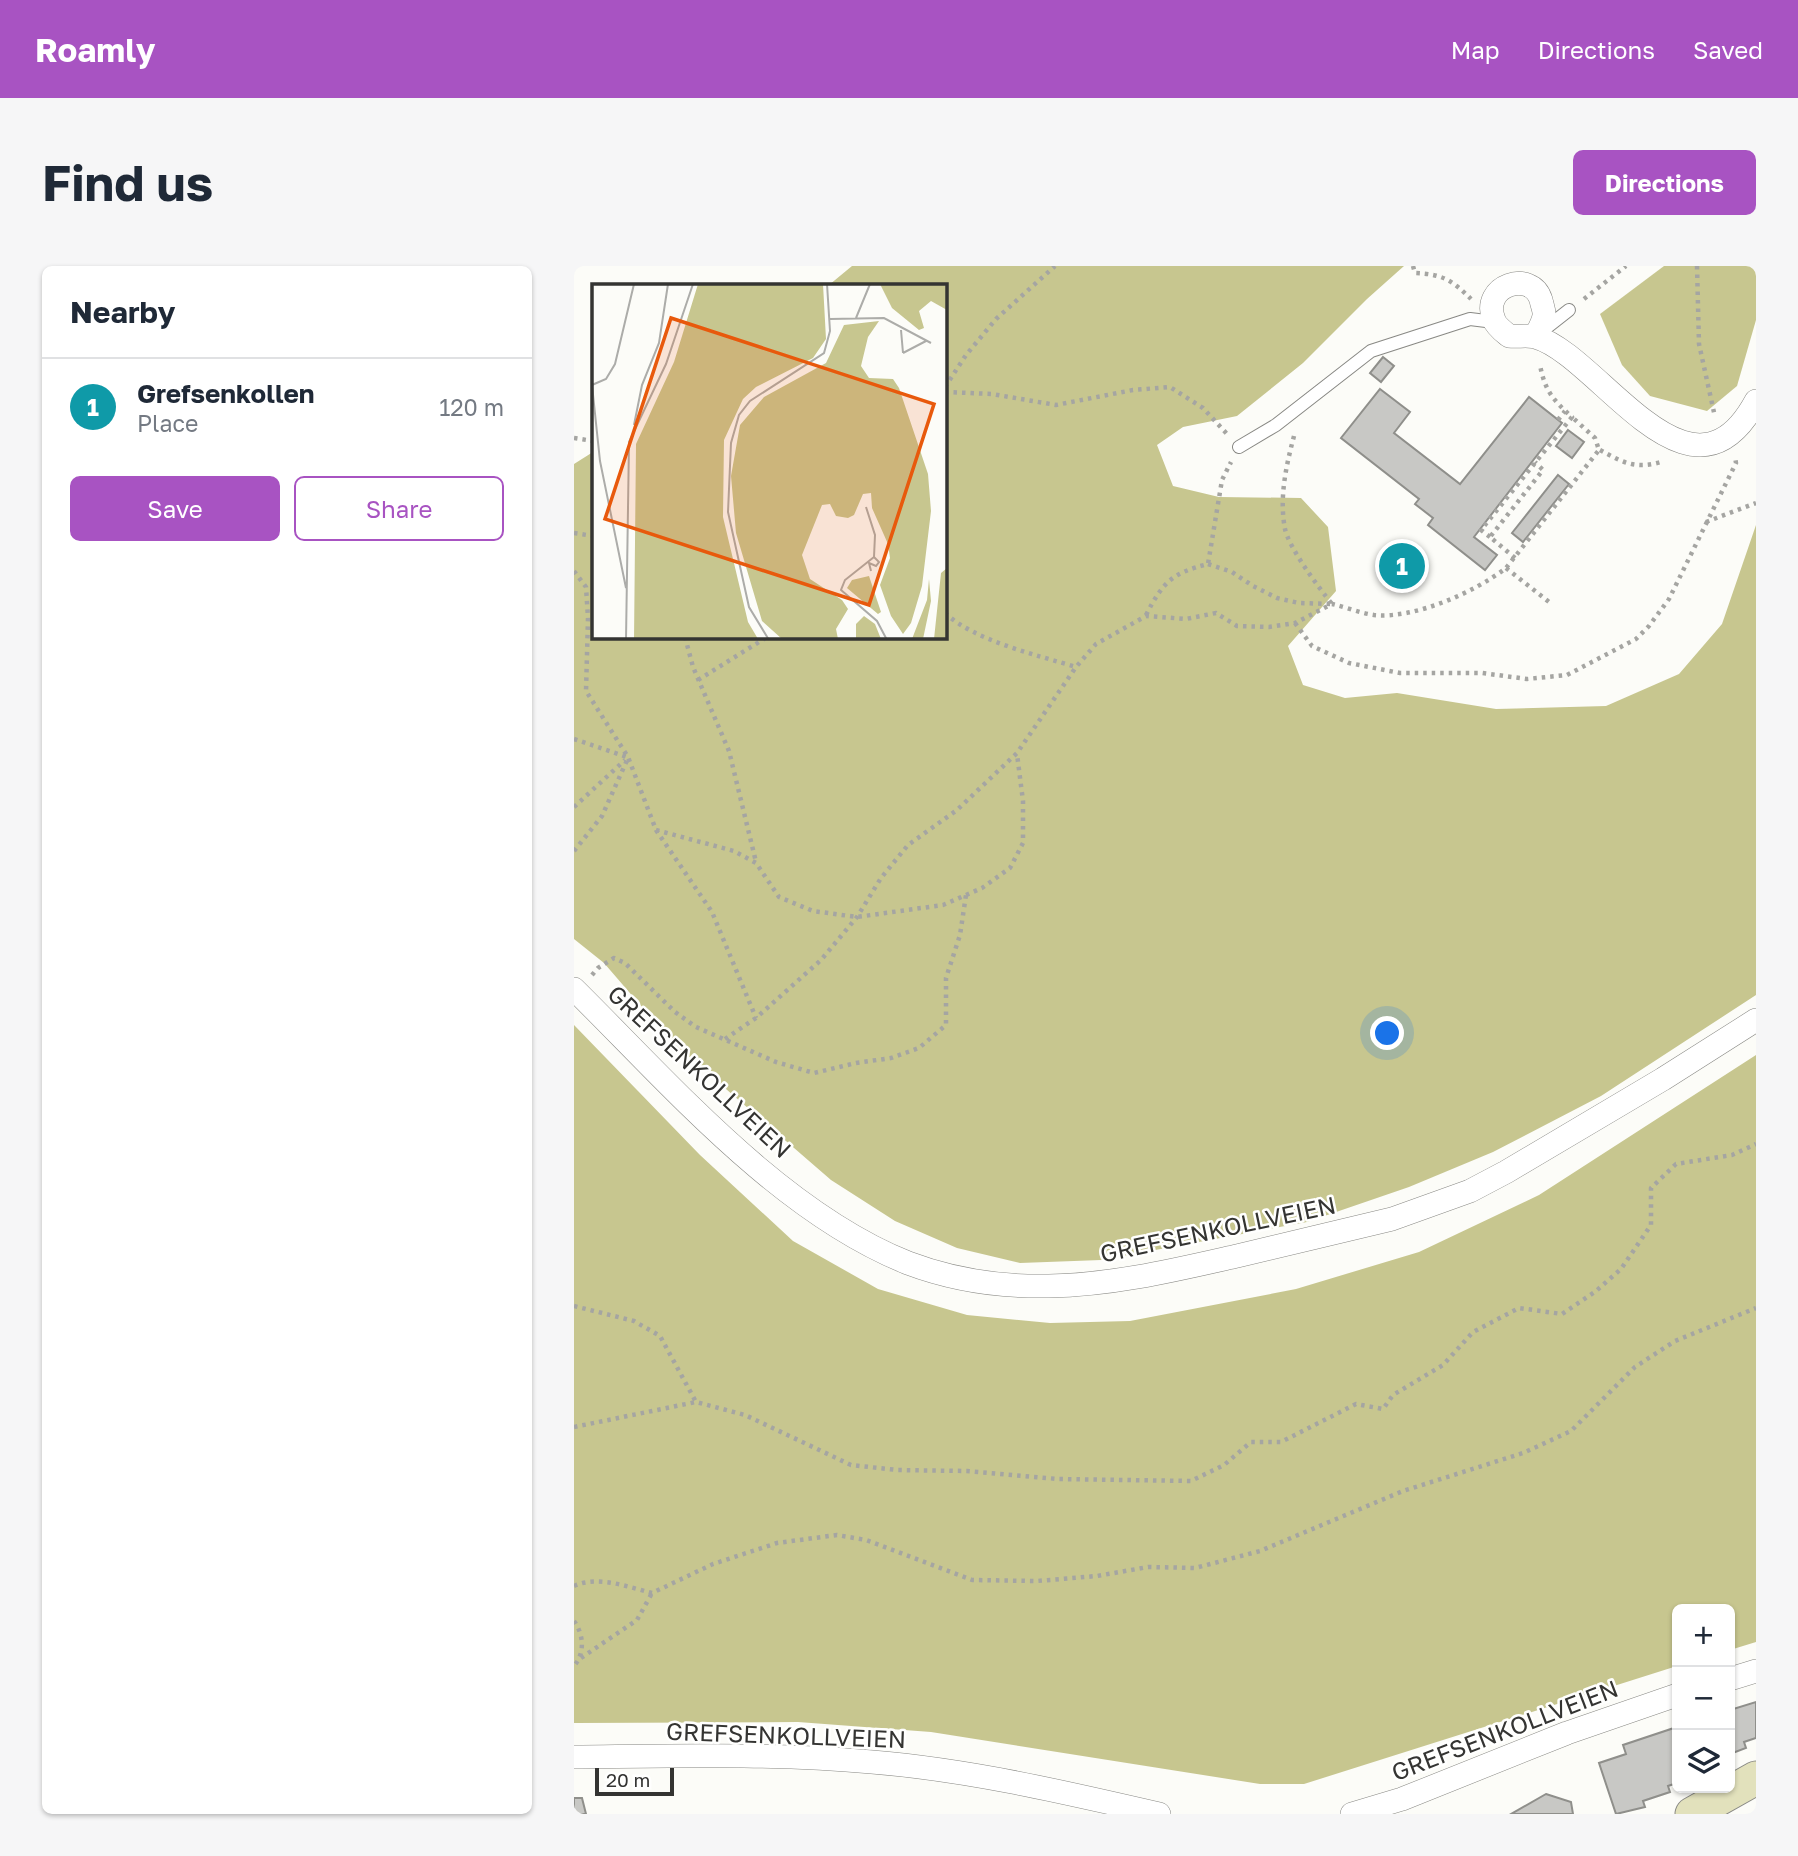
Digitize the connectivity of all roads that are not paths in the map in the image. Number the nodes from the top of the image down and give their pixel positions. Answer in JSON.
{"nodes":[{"id":1,"x":1569,"y":310,"type":"road end"},
{"id":2,"x":1494,"y":322,"type":"junction"},
{"id":3,"x":1535,"y":337,"type":"junction"},
{"id":4,"x":1756,"y":401,"type":"edge"},
{"id":5,"x":1239,"y":447,"type":"road end"},
{"id":6,"x":576,"y":991,"type":"edge"},
{"id":7,"x":1756,"y":1020,"type":"edge"},
{"id":8,"x":1756,"y":1671,"type":"edge"},
{"id":9,"x":1735,"y":1677,"type":"edge"},
{"id":10,"x":1672,"y":1697,"type":"edge"},
{"id":11,"x":574,"y":1758,"type":"edge"},
{"id":12,"x":1756,"y":1778,"type":"edge"},
{"id":13,"x":1159,"y":1814,"type":"edge"},
{"id":14,"x":1352,"y":1814,"type":"edge"},
{"id":15,"x":1692,"y":1814,"type":"edge"}],
"edges":[{"from":1,"to":3,"type":"lane"},
{"from":2,"to":3,"type":"street"},
{"from":2,"to":3,"type":"street"},
{"from":2,"to":5,"type":"lane"},
{"from":3,"to":4,"type":"street"},
{"from":6,"to":7,"type":"street","name":"GREFSENKOLLVEIEN"},
{"from":8,"to":9,"type":"street"},
{"from":10,"to":14,"type":"street","name":"GREFSENKOLLVEIEN"},
{"from":11,"to":13,"type":"street","name":"GREFSENKOLLVEIEN"},
{"from":12,"to":15,"type":"street"}]}
